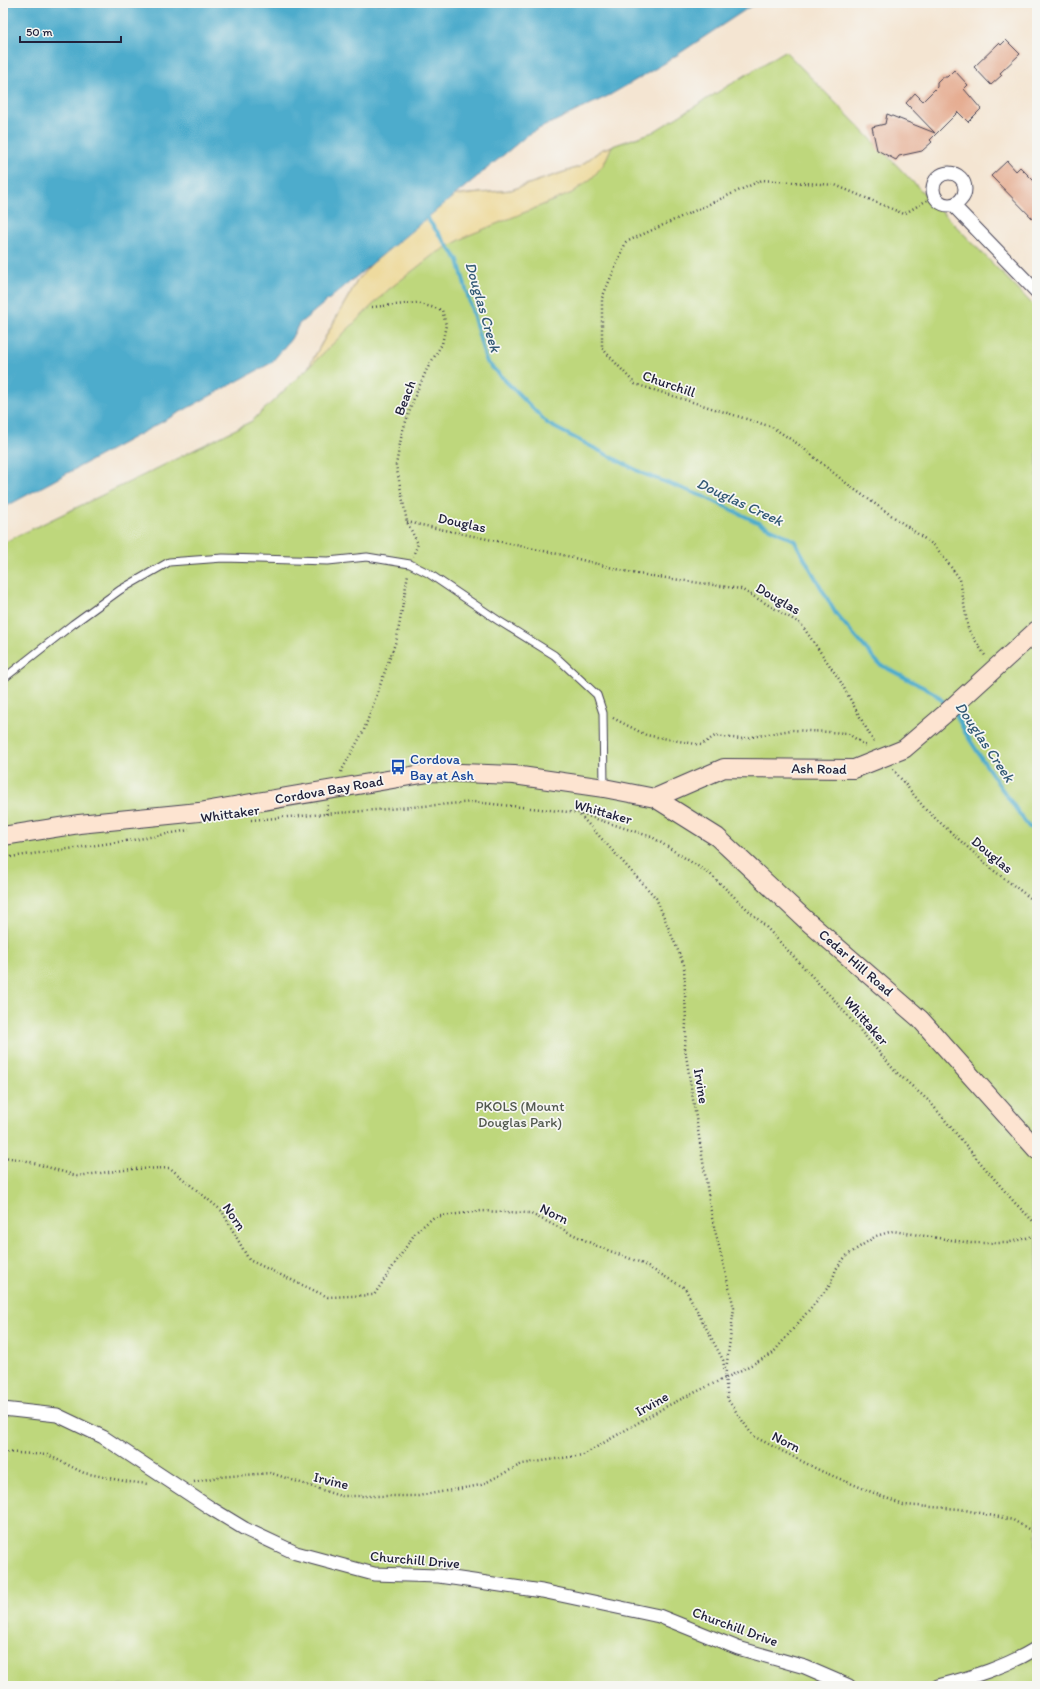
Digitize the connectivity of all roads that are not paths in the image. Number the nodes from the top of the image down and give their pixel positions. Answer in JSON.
{"nodes":[{"id":1,"x":953,"y":205,"type":"junction"},
{"id":2,"x":1037,"y":292,"type":"edge"},
{"id":3,"x":1037,"y":630,"type":"edge"},
{"id":4,"x":3,"y":679,"type":"edge"},
{"id":5,"x":604,"y":788,"type":"junction"},
{"id":6,"x":655,"y":798,"type":"junction"},
{"id":7,"x":3,"y":836,"type":"edge"},
{"id":8,"x":1037,"y":1150,"type":"edge"},
{"id":9,"x":3,"y":1409,"type":"edge"},
{"id":10,"x":1037,"y":1648,"type":"edge"},
{"id":11,"x":849,"y":1686,"type":"edge"},
{"id":12,"x":938,"y":1686,"type":"edge"}],
"edges":[{"from":1,"to":1,"type":"street"},
{"from":1,"to":2,"type":"street"},
{"from":3,"to":6,"type":"main road","name":"Ash Road"},
{"from":4,"to":5,"type":"lane"},
{"from":5,"to":6,"type":"main road","name":"Cordova Bay Road"},
{"from":5,"to":7,"type":"main road","name":"Cordova Bay Road"},
{"from":6,"to":8,"type":"main road","name":"Cedar Hill Road"},
{"from":9,"to":11,"type":"street","name":"Churchill Drive"},
{"from":10,"to":12,"type":"street"}]}
